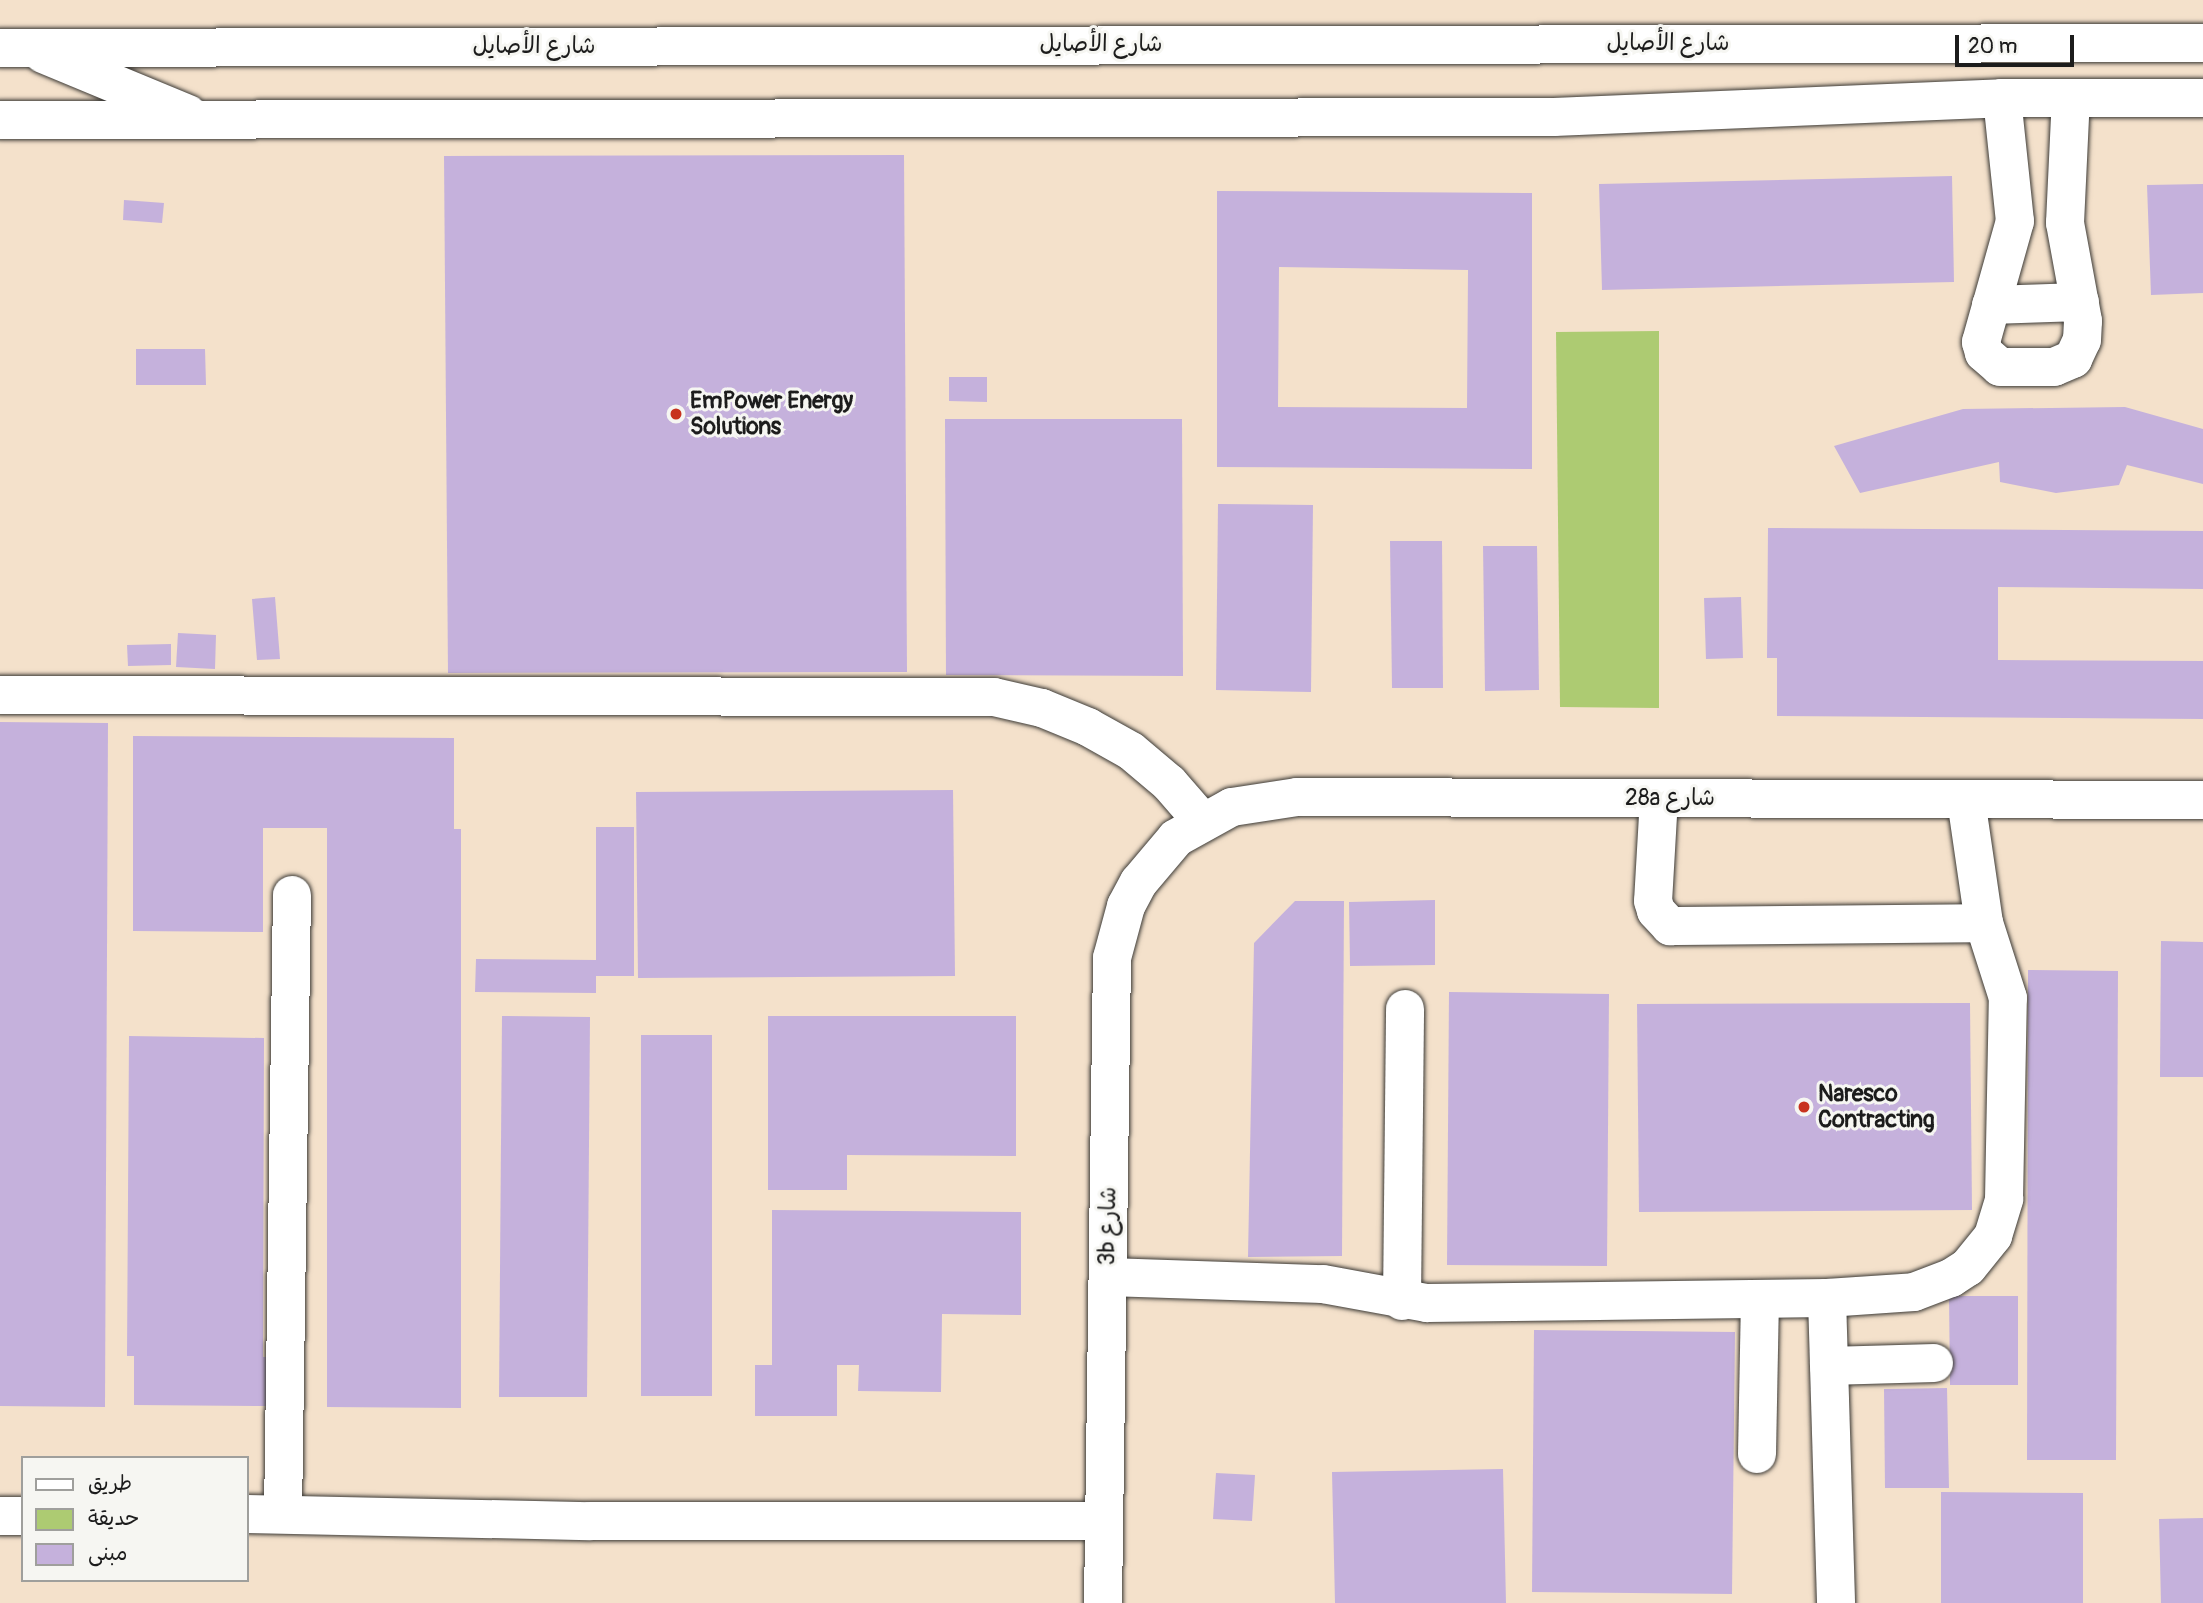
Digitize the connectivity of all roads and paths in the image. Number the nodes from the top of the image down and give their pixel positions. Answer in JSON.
{"nodes":[{"id":1,"x":2203,"y":43,"type":"edge"},
{"id":2,"x":14,"y":48,"type":"edge"},
{"id":3,"x":2002,"y":97,"type":"junction"},
{"id":4,"x":2071,"y":97,"type":"junction"},
{"id":5,"x":2203,"y":98,"type":"edge"},
{"id":6,"x":0,"y":120,"type":"edge"},
{"id":7,"x":205,"y":121,"type":"junction"},
{"id":8,"x":2080,"y":302,"type":"junction"},
{"id":9,"x":1991,"y":304,"type":"junction"},
{"id":10,"x":0,"y":695,"type":"edge"},
{"id":11,"x":1659,"y":798,"type":"junction"},
{"id":12,"x":1966,"y":799,"type":"junction"},
{"id":13,"x":2203,"y":800,"type":"edge"},
{"id":14,"x":1202,"y":821,"type":"junction"},
{"id":15,"x":1155,"y":860,"type":"joint"},
{"id":16,"x":292,"y":895,"type":"dead end"},
{"id":17,"x":1984,"y":923,"type":"junction"},
{"id":18,"x":1405,"y":1009,"type":"dead end"},
{"id":19,"x":1108,"y":1277,"type":"junction"},
{"id":20,"x":1827,"y":1298,"type":"junction"},
{"id":21,"x":1760,"y":1300,"type":"junction"},
{"id":22,"x":1402,"y":1301,"type":"junction"},
{"id":23,"x":1934,"y":1363,"type":"dead end"},
{"id":24,"x":1829,"y":1366,"type":"junction"},
{"id":25,"x":1757,"y":1454,"type":"dead end"},
{"id":26,"x":265,"y":1514,"type":"edge"},
{"id":27,"x":0,"y":1516,"type":"edge"},
{"id":28,"x":21,"y":1516,"type":"edge"},
{"id":29,"x":1103,"y":1521,"type":"junction"},
{"id":30,"x":1103,"y":1603,"type":"edge"},
{"id":31,"x":1836,"y":1603,"type":"edge"}],
"edges":[{"from":1,"to":2,"type":"street","name":"شارع الأصايل"},
{"from":2,"to":7,"type":"street"},
{"from":3,"to":4,"type":"street"},
{"from":3,"to":7,"type":"street"},
{"from":3,"to":9,"type":"street"},
{"from":4,"to":5,"type":"street"},
{"from":4,"to":8,"type":"street"},
{"from":6,"to":7,"type":"street"},
{"from":8,"to":9,"type":"street"},
{"from":8,"to":9,"type":"street"},
{"from":10,"to":14,"type":"street"},
{"from":11,"to":12,"type":"street","name":"28a شارع"},
{"from":11,"to":14,"type":"street","name":"28a شارع"},
{"from":11,"to":17,"type":"street"},
{"from":12,"to":13,"type":"street","name":"28a شارع"},
{"from":12,"to":17,"type":"street"},
{"from":14,"to":15,"type":"street","name":"28a شارع"},
{"from":15,"to":19,"type":"street","name":"3b شارع"},
{"from":16,"to":26,"type":"street"},
{"from":17,"to":20,"type":"street"},
{"from":18,"to":22,"type":"street"},
{"from":19,"to":22,"type":"street"},
{"from":19,"to":29,"type":"street","name":"3b شارع"},
{"from":20,"to":21,"type":"street"},
{"from":20,"to":24,"type":"street"},
{"from":21,"to":22,"type":"street"},
{"from":21,"to":25,"type":"street"},
{"from":23,"to":24,"type":"street"},
{"from":24,"to":31,"type":"street"},
{"from":26,"to":29,"type":"street"},
{"from":27,"to":28,"type":"street"},
{"from":29,"to":30,"type":"street","name":"3b شارع"}]}
